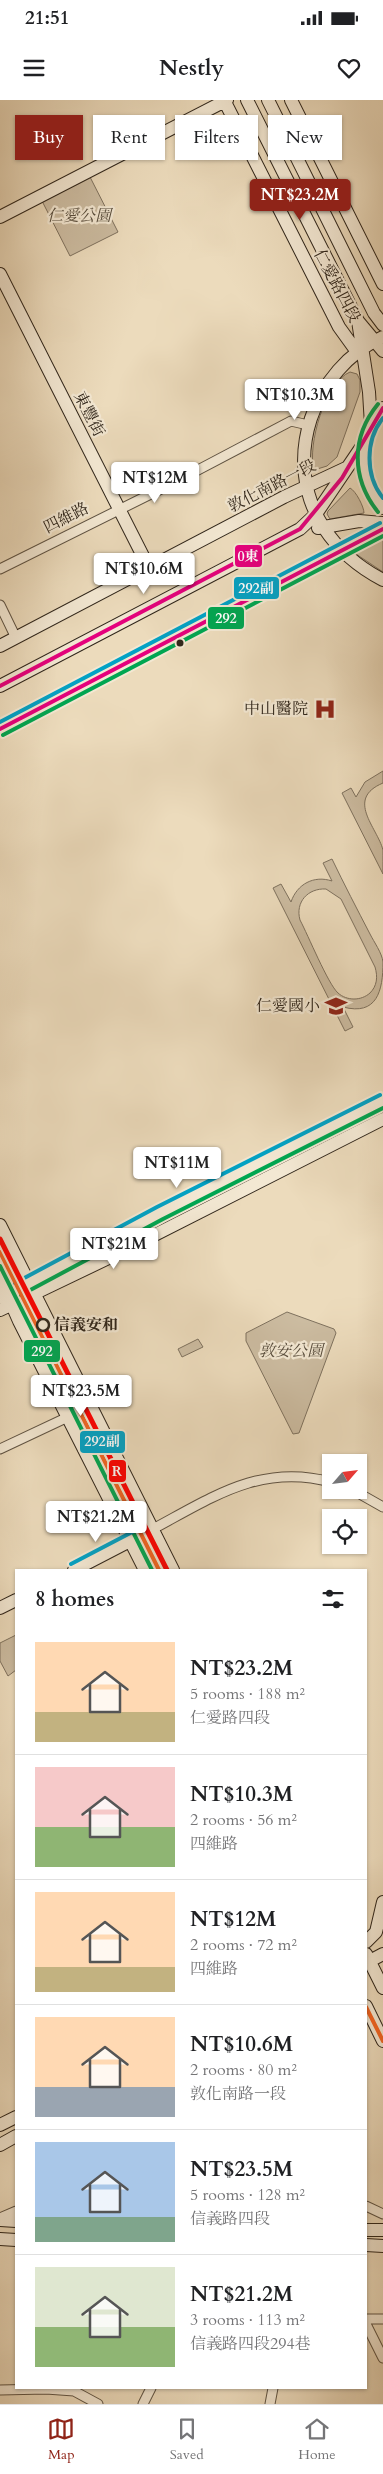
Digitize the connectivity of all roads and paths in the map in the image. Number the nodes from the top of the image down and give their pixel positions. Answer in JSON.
{"nodes":[{"id":1,"x":225,"y":100,"type":"edge"},
{"id":2,"x":247,"y":100,"type":"edge"},
{"id":3,"x":268,"y":100,"type":"edge"},
{"id":4,"x":290,"y":100,"type":"edge"},
{"id":5,"x":0,"y":217,"type":"edge"},
{"id":6,"x":0,"y":274,"type":"edge"},
{"id":7,"x":383,"y":284,"type":"edge"},
{"id":8,"x":358,"y":321,"type":"junction"},
{"id":9,"x":383,"y":325,"type":"edge"},
{"id":10,"x":380,"y":343,"type":"edge"},
{"id":11,"x":360,"y":350,"type":"junction"},
{"id":12,"x":383,"y":408,"type":"edge"},
{"id":13,"x":308,"y":425,"type":"junction"},
{"id":14,"x":371,"y":425,"type":"junction"},
{"id":15,"x":364,"y":443,"type":"junction"},
{"id":16,"x":346,"y":468,"type":"junction"},
{"id":17,"x":307,"y":486,"type":"junction"},
{"id":18,"x":383,"y":508,"type":"edge"},
{"id":19,"x":119,"y":509,"type":"junction"},
{"id":20,"x":316,"y":514,"type":"junction"},
{"id":21,"x":383,"y":523,"type":"edge"},
{"id":22,"x":324,"y":528,"type":"junction"},
{"id":23,"x":300,"y":529,"type":"junction"},
{"id":24,"x":383,"y":529,"type":"edge"},
{"id":25,"x":341,"y":550,"type":"junction"},
{"id":26,"x":149,"y":568,"type":"junction"},
{"id":27,"x":0,"y":569,"type":"edge"},
{"id":28,"x":383,"y":580,"type":"edge"},
{"id":29,"x":0,"y":605,"type":"edge"},
{"id":30,"x":16,"y":638,"type":"junction"},
{"id":31,"x":0,"y":646,"type":"edge"},
{"id":32,"x":0,"y":686,"type":"edge"},
{"id":33,"x":0,"y":729,"type":"edge"},
{"id":34,"x":383,"y":1101,"type":"edge"},
{"id":35,"x":383,"y":1119,"type":"edge"},
{"id":36,"x":0,"y":1225,"type":"edge"},
{"id":37,"x":0,"y":1278,"type":"edge"},
{"id":38,"x":15,"y":1296,"type":"edge"},
{"id":39,"x":68,"y":1417,"type":"junction"},
{"id":40,"x":0,"y":1449,"type":"edge"},
{"id":41,"x":322,"y":1481,"type":"edge"},
{"id":42,"x":368,"y":1498,"type":"edge"},
{"id":43,"x":383,"y":1507,"type":"edge"},
{"id":44,"x":153,"y":1529,"type":"junction"},
{"id":45,"x":130,"y":1541,"type":"junction"},
{"id":46,"x":76,"y":1569,"type":"edge"},
{"id":47,"x":144,"y":1569,"type":"edge"},
{"id":48,"x":173,"y":1569,"type":"edge"},
{"id":49,"x":15,"y":1600,"type":"edge"},
{"id":50,"x":0,"y":1608,"type":"edge"},
{"id":51,"x":383,"y":1902,"type":"edge"},
{"id":52,"x":383,"y":1936,"type":"edge"},
{"id":53,"x":367,"y":1942,"type":"edge"},
{"id":54,"x":367,"y":1943,"type":"edge"},
{"id":55,"x":383,"y":1954,"type":"edge"},
{"id":56,"x":367,"y":1959,"type":"edge"},
{"id":57,"x":383,"y":1988,"type":"edge"},
{"id":58,"x":367,"y":2008,"type":"edge"},
{"id":59,"x":383,"y":2041,"type":"edge"},
{"id":60,"x":15,"y":2118,"type":"edge"},
{"id":61,"x":0,"y":2125,"type":"edge"},
{"id":62,"x":15,"y":2137,"type":"edge"},
{"id":63,"x":0,"y":2145,"type":"edge"},
{"id":64,"x":367,"y":2206,"type":"edge"},
{"id":65,"x":15,"y":2212,"type":"edge"},
{"id":66,"x":383,"y":2214,"type":"edge"},
{"id":67,"x":0,"y":2219,"type":"edge"},
{"id":68,"x":15,"y":2221,"type":"edge"},
{"id":69,"x":367,"y":2230,"type":"edge"},
{"id":70,"x":383,"y":2230,"type":"edge"},
{"id":71,"x":0,"y":2239,"type":"edge"},
{"id":72,"x":15,"y":2240,"type":"edge"},
{"id":73,"x":367,"y":2246,"type":"edge"},
{"id":74,"x":383,"y":2246,"type":"edge"},
{"id":75,"x":367,"y":2319,"type":"edge"},
{"id":76,"x":383,"y":2319,"type":"edge"},
{"id":77,"x":367,"y":2326,"type":"edge"},
{"id":78,"x":383,"y":2358,"type":"edge"},
{"id":79,"x":150,"y":2389,"type":"edge"},
{"id":80,"x":273,"y":2389,"type":"edge"},
{"id":81,"x":0,"y":2390,"type":"edge"},
{"id":82,"x":98,"y":2404,"type":"edge"},
{"id":83,"x":143,"y":2404,"type":"edge"},
{"id":84,"x":270,"y":2404,"type":"edge"}],
"edges":[{"from":1,"to":5,"type":"main road"},
{"from":1,"to":11,"type":"main road","name":"仁愛路四段"},
{"from":2,"to":8,"type":"main road","name":"仁愛路四段"},
{"from":3,"to":9,"type":"main road","name":"仁愛路四段"},
{"from":4,"to":7,"type":"main road"},
{"from":6,"to":19,"type":"main road","name":"東豐街"},
{"from":8,"to":10,"type":"main road","name":"仁愛路四段"},
{"from":8,"to":11,"type":"main road","name":"仁愛路四段"},
{"from":10,"to":11,"type":"main road"},
{"from":11,"to":13,"type":"main road"},
{"from":11,"to":14,"type":"main road","name":"仁愛路四段"},
{"from":12,"to":14,"type":"main road"},
{"from":13,"to":17,"type":"main road"},
{"from":13,"to":19,"type":"street","name":"四維路"},
{"from":14,"to":15,"type":"main road"},
{"from":15,"to":16,"type":"main road","name":"敦化南路一段"},
{"from":15,"to":18,"type":"main road"},
{"from":16,"to":17,"type":"main road","name":"敦化南路一段"},
{"from":16,"to":20,"type":"main road","name":"敦化南路一段"},
{"from":17,"to":20,"type":"main road"},
{"from":17,"to":26,"type":"main road","name":"敦化南路一段"},
{"from":19,"to":26,"type":"main road","name":"東豐街"},
{"from":19,"to":27,"type":"street","name":"四維路"},
{"from":20,"to":22,"type":"main road"},
{"from":20,"to":23,"type":"main road","name":"敦化南路一段"},
{"from":21,"to":22,"type":"main road","name":"敦化南路一段"},
{"from":22,"to":23,"type":"main road","name":"敦化南路一段"},
{"from":22,"to":25,"type":"main road"},
{"from":23,"to":32,"type":"main road","name":"敦化南路一段"},
{"from":24,"to":25,"type":"main road"},
{"from":25,"to":28,"type":"main road"},
{"from":25,"to":33,"type":"main road"},
{"from":26,"to":30,"type":"main road","name":"敦化南路一段"},
{"from":29,"to":30,"type":"street"},
{"from":30,"to":31,"type":"main road","name":"敦化南路一段"},
{"from":34,"to":38,"type":"main road"},
{"from":35,"to":38,"type":"main road"},
{"from":36,"to":38,"type":"main road"},
{"from":37,"to":38,"type":"main road"},
{"from":38,"to":39,"type":"main road"},
{"from":38,"to":44,"type":"main road"},
{"from":39,"to":40,"type":"street"},
{"from":39,"to":45,"type":"main road"},
{"from":41,"to":44,"type":"street"},
{"from":42,"to":43,"type":"street"},
{"from":44,"to":45,"type":"main road"},
{"from":44,"to":48,"type":"main road"},
{"from":45,"to":46,"type":"main road"},
{"from":45,"to":47,"type":"main road"},
{"from":49,"to":50,"type":"main road"},
{"from":51,"to":53,"type":"main road"},
{"from":52,"to":54,"type":"main road"},
{"from":55,"to":56,"type":"main road"},
{"from":56,"to":57,"type":"main road"},
{"from":58,"to":59,"type":"main road"},
{"from":60,"to":61,"type":"main road"},
{"from":62,"to":63,"type":"main road"},
{"from":64,"to":66,"type":"street"},
{"from":65,"to":67,"type":"street"},
{"from":67,"to":68,"type":"main road"},
{"from":69,"to":70,"type":"main road"},
{"from":71,"to":72,"type":"main road"},
{"from":73,"to":74,"type":"main road"},
{"from":75,"to":76,"type":"street"},
{"from":77,"to":78,"type":"street"},
{"from":79,"to":83,"type":"street"},
{"from":80,"to":84,"type":"street"},
{"from":81,"to":82,"type":"street"}]}
